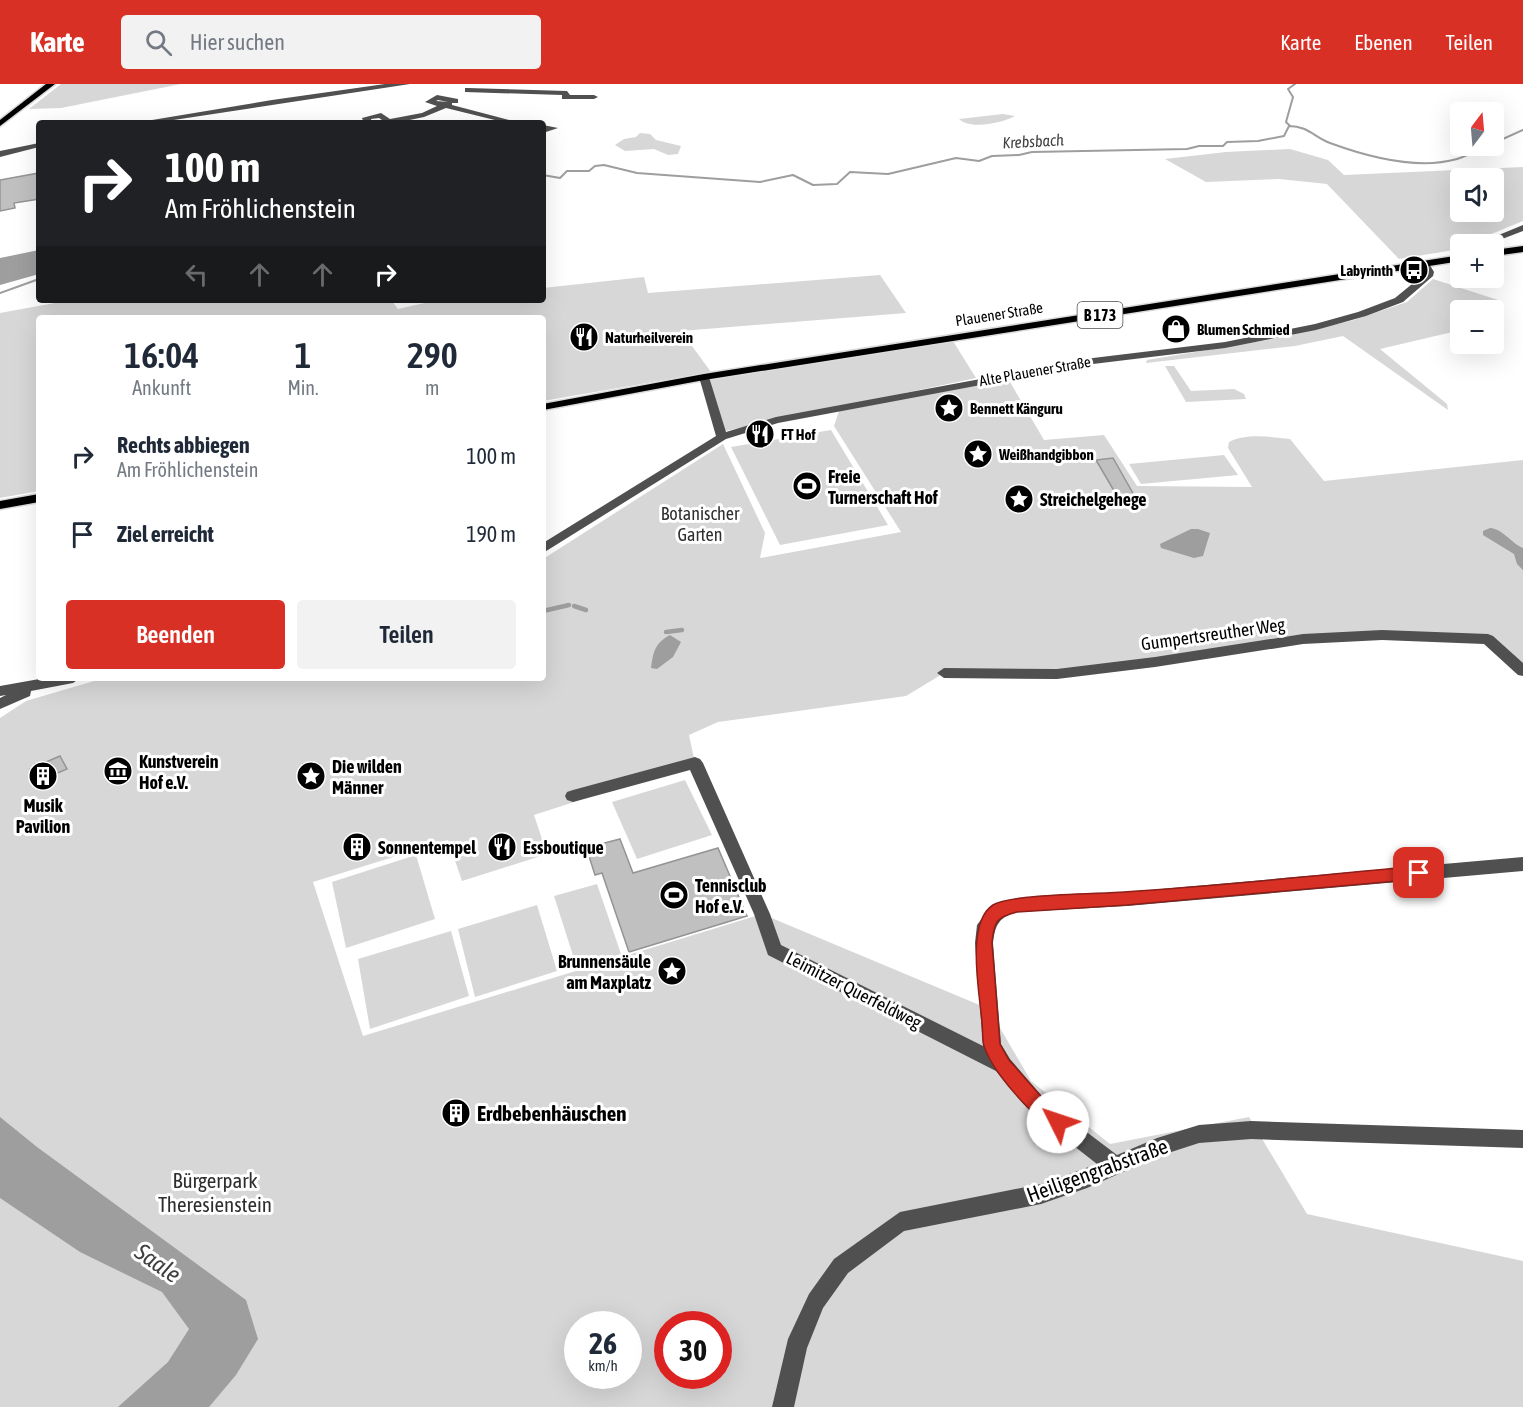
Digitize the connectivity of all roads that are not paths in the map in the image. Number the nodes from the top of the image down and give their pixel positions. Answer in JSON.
{"nodes":[{"id":1,"x":51,"y":84,"type":"edge"},
{"id":2,"x":406,"y":84,"type":"edge"},
{"id":3,"x":468,"y":87,"type":"edge"},
{"id":4,"x":594,"y":97,"type":"dead end"},
{"id":5,"x":455,"y":101,"type":"junction"},
{"id":6,"x":447,"y":106,"type":"junction"},
{"id":7,"x":163,"y":120,"type":"edge"},
{"id":8,"x":367,"y":120,"type":"edge"},
{"id":9,"x":385,"y":120,"type":"edge"},
{"id":10,"x":397,"y":120,"type":"edge"},
{"id":11,"x":505,"y":120,"type":"edge"},
{"id":12,"x":0,"y":124,"type":"edge"},
{"id":13,"x":36,"y":146,"type":"edge"},
{"id":14,"x":0,"y":154,"type":"edge"},
{"id":15,"x":1523,"y":228,"type":"edge"},
{"id":16,"x":1504,"y":235,"type":"edge"},
{"id":17,"x":1523,"y":249,"type":"edge"},
{"id":18,"x":1504,"y":252,"type":"edge"},
{"id":19,"x":1450,"y":258,"type":"edge"},
{"id":20,"x":1425,"y":264,"type":"junction"},
{"id":21,"x":704,"y":377,"type":"junction"},
{"id":22,"x":546,"y":406,"type":"edge"},
{"id":23,"x":722,"y":437,"type":"junction"},
{"id":24,"x":36,"y":499,"type":"edge"},
{"id":25,"x":0,"y":505,"type":"edge"},
{"id":26,"x":546,"y":547,"type":"edge"},
{"id":27,"x":1523,"y":671,"type":"edge"},
{"id":28,"x":944,"y":673,"type":"dead end"},
{"id":29,"x":58,"y":681,"type":"edge"},
{"id":30,"x":62,"y":681,"type":"edge"},
{"id":31,"x":0,"y":691,"type":"edge"},
{"id":32,"x":0,"y":704,"type":"edge"},
{"id":33,"x":573,"y":796,"type":"dead end"},
{"id":34,"x":1523,"y":864,"type":"edge"},
{"id":35,"x":1003,"y":1065,"type":"junction"},
{"id":36,"x":1523,"y":1139,"type":"edge"},
{"id":37,"x":1115,"y":1166,"type":"junction"},
{"id":38,"x":783,"y":1407,"type":"edge"}],
"edges":[{"from":1,"to":12,"type":"main road"},
{"from":2,"to":7,"type":"street"},
{"from":3,"to":4,"type":"street"},
{"from":3,"to":5,"type":"street"},
{"from":5,"to":6,"type":"street"},
{"from":5,"to":6,"type":"street"},
{"from":6,"to":10,"type":"street"},
{"from":6,"to":11,"type":"street"},
{"from":8,"to":9,"type":"street"},
{"from":13,"to":14,"type":"street"},
{"from":15,"to":16,"type":"street"},
{"from":17,"to":18,"type":"main road"},
{"from":19,"to":20,"type":"main road","name":"Plauener Straße","number":"B 173"},
{"from":20,"to":21,"type":"main road","name":"Plauener Straße","number":"B 173"},
{"from":20,"to":23,"type":"street","name":"Alte Plauener Straße"},
{"from":21,"to":22,"type":"main road","name":"Plauener Straße","number":"B 173"},
{"from":21,"to":23,"type":"street"},
{"from":23,"to":26,"type":"street","name":"Alte Plauener Straße"},
{"from":24,"to":25,"type":"main road"},
{"from":27,"to":28,"type":"street","name":"Gumpertsreuther Weg"},
{"from":29,"to":31,"type":"street"},
{"from":30,"to":32,"type":"street"},
{"from":33,"to":35,"type":"street","name":"Leimitzer Querfeldweg"},
{"from":34,"to":35,"type":"street"},
{"from":35,"to":37,"type":"street"},
{"from":36,"to":37,"type":"street","name":"Heiligengrabstraße"},
{"from":37,"to":38,"type":"street","name":"Heiligengrabstraße"}]}
